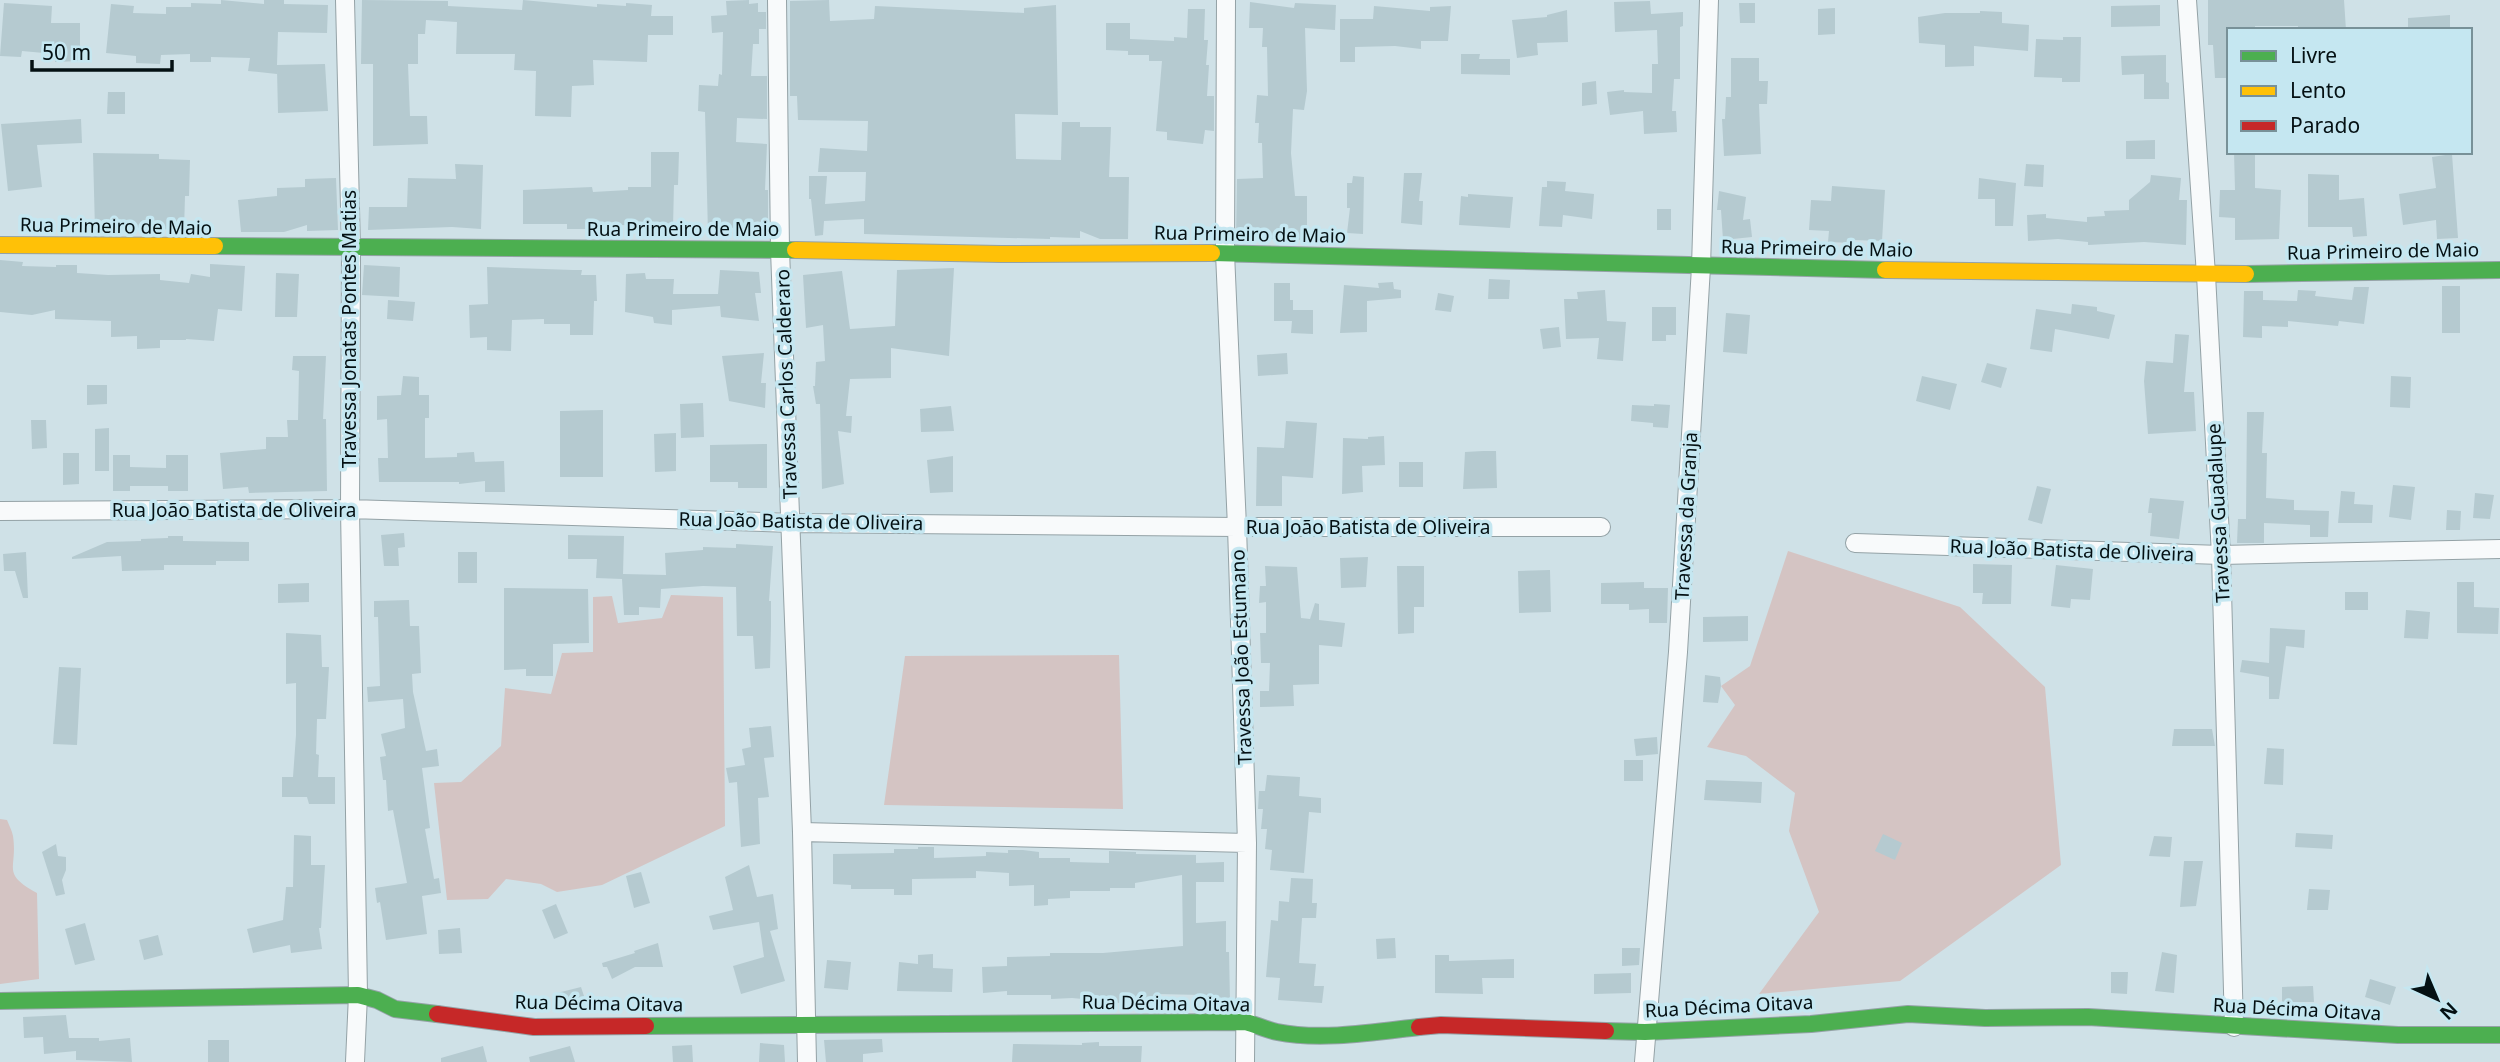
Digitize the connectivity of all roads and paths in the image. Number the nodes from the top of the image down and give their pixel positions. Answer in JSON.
{"nodes":[{"id":1,"x":345,"y":0,"type":"edge"},
{"id":2,"x":777,"y":0,"type":"edge"},
{"id":3,"x":1226,"y":0,"type":"edge"},
{"id":4,"x":1709,"y":0,"type":"edge"},
{"id":5,"x":2188,"y":0,"type":"edge"},
{"id":6,"x":0,"y":246,"type":"edge"},
{"id":7,"x":351,"y":249,"type":"junction"},
{"id":8,"x":780,"y":250,"type":"junction"},
{"id":9,"x":1225,"y":253,"type":"junction"},
{"id":10,"x":1701,"y":267,"type":"junction"},
{"id":11,"x":2500,"y":270,"type":"edge"},
{"id":12,"x":2206,"y":275,"type":"junction"},
{"id":13,"x":350,"y":509,"type":"junction"},
{"id":14,"x":0,"y":511,"type":"edge"},
{"id":15,"x":792,"y":523,"type":"junction"},
{"id":16,"x":1237,"y":527,"type":"junction"},
{"id":17,"x":1601,"y":527,"type":"dead end"},
{"id":18,"x":1855,"y":543,"type":"dead end"},
{"id":19,"x":2500,"y":549,"type":"edge"},
{"id":20,"x":2221,"y":555,"type":"junction"},
{"id":21,"x":802,"y":832,"type":"junction"},
{"id":22,"x":1247,"y":843,"type":"junction"},
{"id":23,"x":358,"y":995,"type":"junction"},
{"id":24,"x":0,"y":1001,"type":"edge"},
{"id":25,"x":1246,"y":1022,"type":"junction"},
{"id":26,"x":805,"y":1024,"type":"junction"},
{"id":27,"x":2234,"y":1027,"type":"junction"},
{"id":28,"x":1646,"y":1032,"type":"junction"},
{"id":29,"x":2500,"y":1035,"type":"edge"},
{"id":30,"x":355,"y":1062,"type":"edge"},
{"id":31,"x":807,"y":1062,"type":"edge"},
{"id":32,"x":1245,"y":1062,"type":"edge"},
{"id":33,"x":1644,"y":1062,"type":"edge"}],
"edges":[{"from":1,"to":7,"type":"street","name":"Travessa Jonatas Pontes Matias"},
{"from":2,"to":8,"type":"street","name":"Travessa Carlos Calderaro"},
{"from":3,"to":9,"type":"street","name":"Travessa João Estumano"},
{"from":4,"to":10,"type":"street","name":"Travessa da Granja"},
{"from":5,"to":12,"type":"street","name":"Travessa Guadalupe"},
{"from":6,"to":7,"type":"street","name":"Rua Primeiro de Maio"},
{"from":7,"to":8,"type":"street","name":"Rua Primeiro de Maio"},
{"from":7,"to":13,"type":"street","name":"Travessa Jonatas Pontes Matias"},
{"from":8,"to":9,"type":"street","name":"Rua Primeiro de Maio"},
{"from":8,"to":15,"type":"street","name":"Travessa Carlos Calderaro"},
{"from":9,"to":10,"type":"street","name":"Rua Primeiro de Maio"},
{"from":9,"to":16,"type":"street","name":"Travessa João Estumano"},
{"from":10,"to":12,"type":"street","name":"Rua Primeiro de Maio"},
{"from":10,"to":28,"type":"street","name":"Travessa da Granja"},
{"from":11,"to":12,"type":"street","name":"Rua Primeiro de Maio"},
{"from":12,"to":20,"type":"street","name":"Travessa Guadalupe"},
{"from":13,"to":14,"type":"street","name":"Rua João Batista de Oliveira"},
{"from":13,"to":15,"type":"street","name":"Rua João Batista de Oliveira"},
{"from":13,"to":23,"type":"street","name":"Travessa Jonatas Pontes Matias"},
{"from":15,"to":16,"type":"street","name":"Rua João Batista de Oliveira"},
{"from":15,"to":21,"type":"street","name":"Travessa Carlos Calderaro"},
{"from":16,"to":17,"type":"street","name":"Rua João Batista de Oliveira"},
{"from":16,"to":22,"type":"street","name":"Travessa João Estumano"},
{"from":18,"to":20,"type":"street","name":"Rua João Batista de Oliveira"},
{"from":19,"to":20,"type":"street","name":"Rua João Batista de Oliveira"},
{"from":20,"to":27,"type":"street","name":"Travessa Guadalupe"},
{"from":21,"to":22,"type":"street"},
{"from":21,"to":26,"type":"street","name":"Travessa Carlos Calderaro"},
{"from":22,"to":25,"type":"street","name":"Travessa João Estumano"},
{"from":23,"to":24,"type":"street","name":"Rua Décima Oitava"},
{"from":23,"to":26,"type":"street","name":"Rua Décima Oitava"},
{"from":23,"to":30,"type":"street","name":"Travessa Jonatas Pontes Matias"},
{"from":25,"to":26,"type":"street","name":"Rua Décima Oitava"},
{"from":25,"to":28,"type":"street","name":"Rua Décima Oitava"},
{"from":25,"to":32,"type":"street","name":"Travessa João Estumano"},
{"from":26,"to":31,"type":"street","name":"Travessa Carlos Calderaro"},
{"from":27,"to":28,"type":"street","name":"Rua Décima Oitava"},
{"from":27,"to":29,"type":"street","name":"Rua Décima Oitava"},
{"from":28,"to":33,"type":"street","name":"Travessa da Granja"}]}
